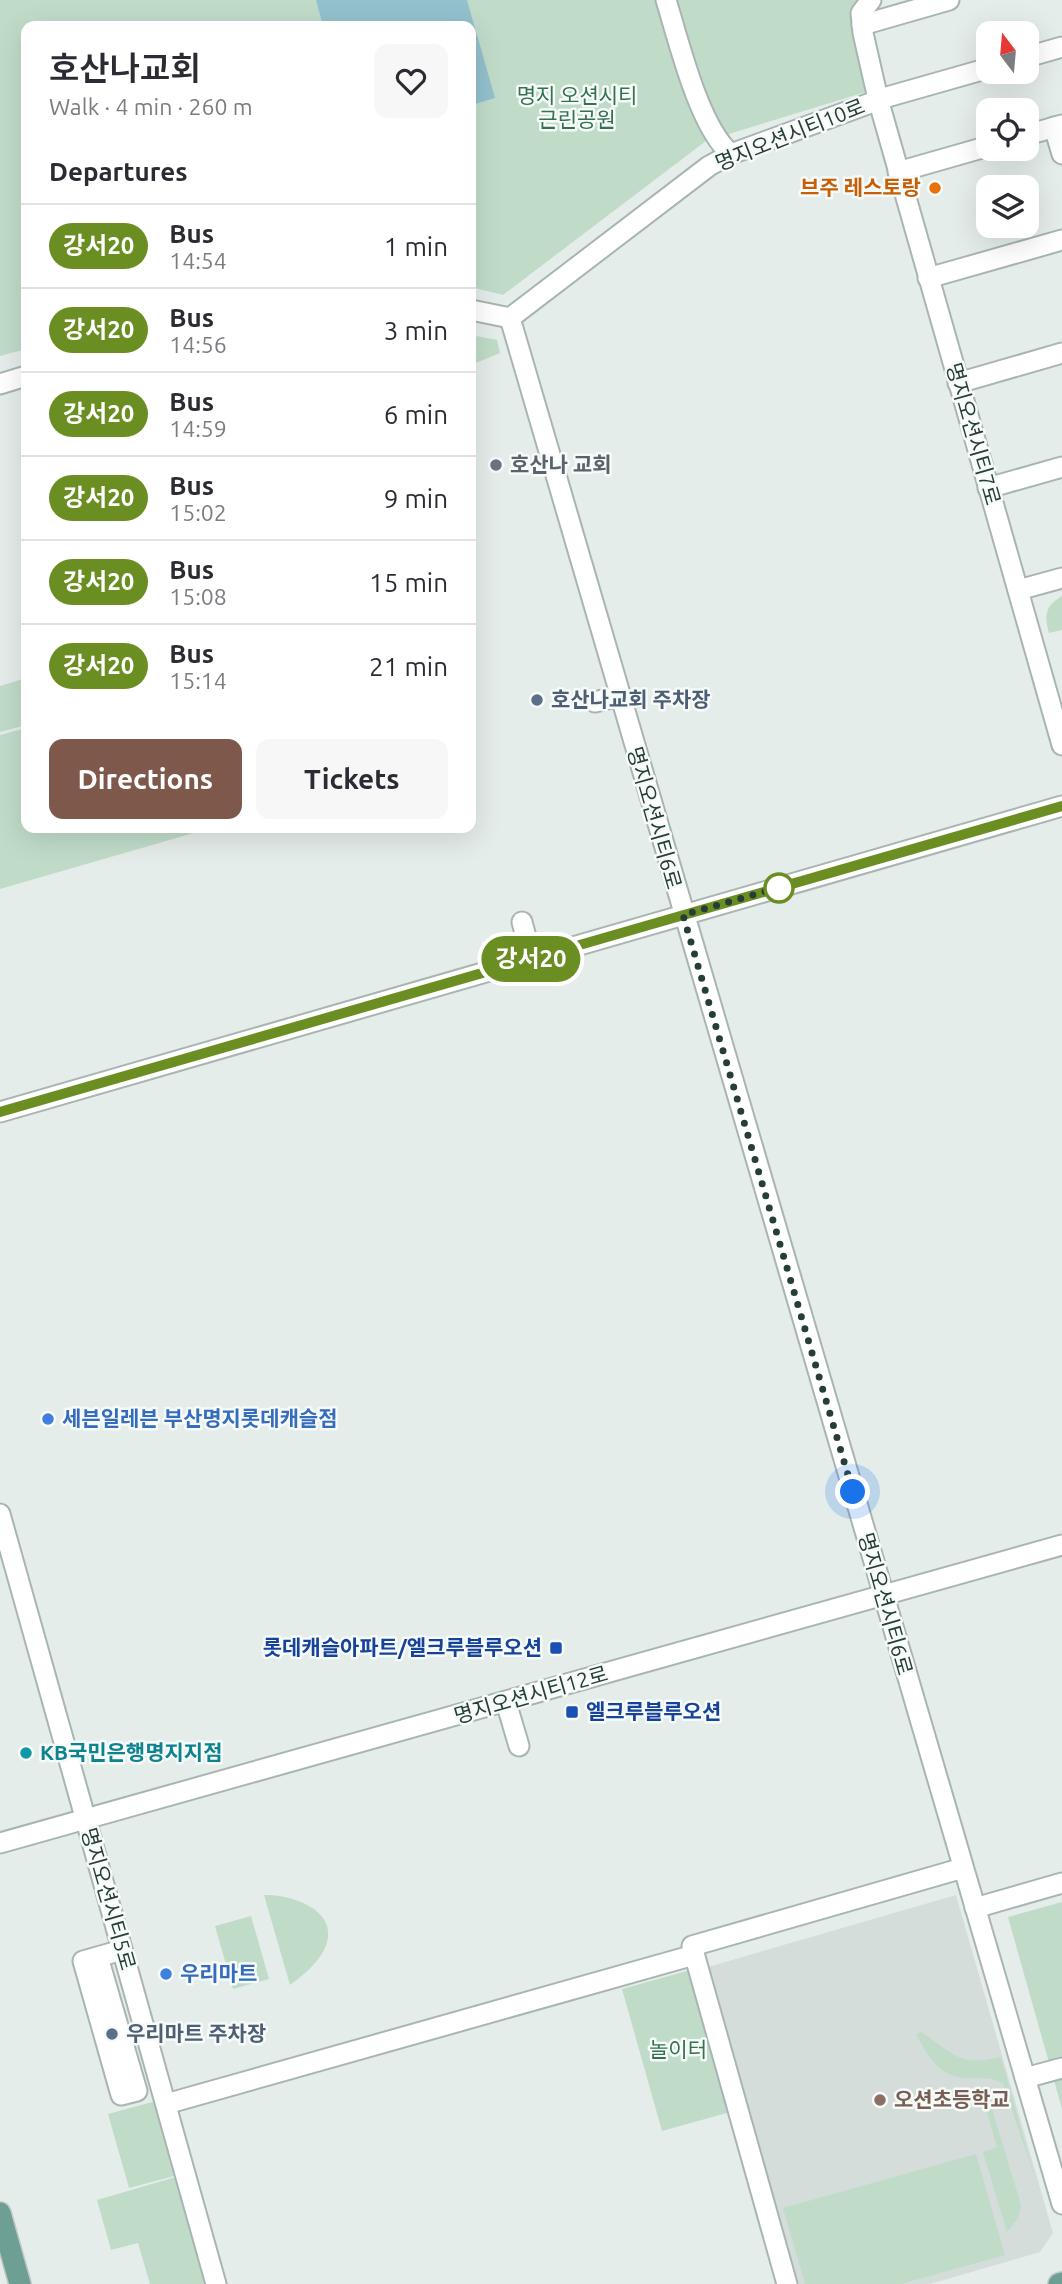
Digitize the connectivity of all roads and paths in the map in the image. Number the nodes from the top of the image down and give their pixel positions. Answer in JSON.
{"nodes":[{"id":1,"x":666,"y":0,"type":"edge"},
{"id":2,"x":871,"y":0,"type":"edge"},
{"id":3,"x":949,"y":0,"type":"edge"},
{"id":4,"x":862,"y":25,"type":"junction"},
{"id":5,"x":1062,"y":47,"type":"edge"},
{"id":6,"x":1040,"y":53,"type":"edge"},
{"id":7,"x":976,"y":72,"type":"edge"},
{"id":8,"x":878,"y":100,"type":"junction"},
{"id":9,"x":1058,"y":126,"type":"edge"},
{"id":10,"x":1039,"y":132,"type":"edge"},
{"id":11,"x":976,"y":150,"type":"edge"},
{"id":12,"x":731,"y":154,"type":"junction"},
{"id":13,"x":1062,"y":154,"type":"edge"},
{"id":14,"x":898,"y":172,"type":"junction"},
{"id":15,"x":1062,"y":240,"type":"edge"},
{"id":16,"x":928,"y":278,"type":"junction"},
{"id":17,"x":476,"y":311,"type":"edge"},
{"id":18,"x":510,"y":318,"type":"junction"},
{"id":19,"x":1062,"y":353,"type":"edge"},
{"id":20,"x":21,"y":378,"type":"edge"},
{"id":21,"x":958,"y":383,"type":"junction"},
{"id":22,"x":0,"y":384,"type":"edge"},
{"id":23,"x":1062,"y":467,"type":"edge"},
{"id":24,"x":988,"y":488,"type":"junction"},
{"id":25,"x":1062,"y":578,"type":"edge"},
{"id":26,"x":1018,"y":590,"type":"junction"},
{"id":27,"x":618,"y":696,"type":"junction"},
{"id":28,"x":1056,"y":698,"type":"edge"},
{"id":29,"x":595,"y":702,"type":"dead end"},
{"id":30,"x":1062,"y":745,"type":"edge"},
{"id":31,"x":1062,"y":806,"type":"edge"},
{"id":32,"x":683,"y":915,"type":"junction"},
{"id":33,"x":522,"y":922,"type":"dead end"},
{"id":34,"x":532,"y":959,"type":"junction"},
{"id":35,"x":0,"y":1112,"type":"edge"},
{"id":36,"x":0,"y":1514,"type":"edge"},
{"id":37,"x":1062,"y":1545,"type":"edge"},
{"id":38,"x":5,"y":1551,"type":"edge"},
{"id":39,"x":883,"y":1597,"type":"junction"},
{"id":40,"x":506,"y":1702,"type":"junction"},
{"id":41,"x":519,"y":1746,"type":"dead end"},
{"id":42,"x":86,"y":1819,"type":"junction"},
{"id":43,"x":0,"y":1843,"type":"edge"},
{"id":44,"x":963,"y":1868,"type":"junction"},
{"id":45,"x":1062,"y":1883,"type":"edge"},
{"id":46,"x":975,"y":1908,"type":"junction"},
{"id":47,"x":122,"y":1950,"type":"junction"},
{"id":48,"x":694,"y":1955,"type":"junction"},
{"id":49,"x":98,"y":1957,"type":"junction"},
{"id":50,"x":1062,"y":2068,"type":"edge"},
{"id":51,"x":1025,"y":2078,"type":"junction"},
{"id":52,"x":166,"y":2104,"type":"junction"},
{"id":53,"x":1062,"y":2204,"type":"edge"},
{"id":54,"x":0,"y":2213,"type":"edge"},
{"id":55,"x":20,"y":2284,"type":"edge"},
{"id":56,"x":216,"y":2284,"type":"edge"},
{"id":57,"x":788,"y":2284,"type":"edge"}],
"edges":[{"from":1,"to":12,"type":"street"},
{"from":2,"to":4,"type":"street"},
{"from":3,"to":4,"type":"street"},
{"from":4,"to":8,"type":"street","name":"명지오션시티7로"},
{"from":5,"to":6,"type":"street"},
{"from":7,"to":8,"type":"street","name":"명지오션시티10로"},
{"from":8,"to":12,"type":"street","name":"명지오션시티10로"},
{"from":8,"to":14,"type":"street","name":"명지오션시티7로"},
{"from":9,"to":10,"type":"street"},
{"from":9,"to":13,"type":"street"},
{"from":11,"to":14,"type":"street"},
{"from":12,"to":18,"type":"street","name":"명지오션시티10로"},
{"from":14,"to":16,"type":"street","name":"명지오션시티7로"},
{"from":15,"to":16,"type":"street"},
{"from":16,"to":21,"type":"street","name":"명지오션시티7로"},
{"from":17,"to":18,"type":"street"},
{"from":18,"to":27,"type":"street","name":"명지오션시티6로"},
{"from":19,"to":21,"type":"street"},
{"from":20,"to":22,"type":"street"},
{"from":21,"to":24,"type":"street","name":"명지오션시티7로"},
{"from":23,"to":24,"type":"street"},
{"from":24,"to":26,"type":"street","name":"명지오션시티7로"},
{"from":25,"to":26,"type":"street"},
{"from":26,"to":28,"type":"street","name":"명지오션시티7로"},
{"from":27,"to":29,"type":"street"},
{"from":27,"to":32,"type":"street","name":"명지오션시티6로"},
{"from":28,"to":30,"type":"street","name":"명지오션시티7로"},
{"from":31,"to":32,"type":"street"},
{"from":32,"to":34,"type":"street"},
{"from":32,"to":39,"type":"street","name":"명지오션시티6로"},
{"from":33,"to":34,"type":"street"},
{"from":34,"to":35,"type":"street"},
{"from":36,"to":38,"type":"street","name":"명지오션시티5로"},
{"from":37,"to":39,"type":"street","name":"명지오션시티12로"},
{"from":38,"to":42,"type":"street","name":"명지오션시티5로"},
{"from":39,"to":40,"type":"street","name":"명지오션시티12로"},
{"from":39,"to":44,"type":"street","name":"명지오션시티6로"},
{"from":40,"to":41,"type":"street"},
{"from":40,"to":42,"type":"street","name":"명지오션시티12로"},
{"from":42,"to":43,"type":"street","name":"명지오션시티12로"},
{"from":42,"to":47,"type":"street","name":"명지오션시티5로"},
{"from":44,"to":46,"type":"street","name":"명지오션시티6로"},
{"from":44,"to":48,"type":"street"},
{"from":45,"to":46,"type":"street"},
{"from":46,"to":51,"type":"street","name":"명지오션시티6로"},
{"from":47,"to":49,"type":"street"},
{"from":47,"to":52,"type":"street","name":"명지오션시티5로"},
{"from":48,"to":52,"type":"street"},
{"from":48,"to":57,"type":"street"},
{"from":49,"to":49,"type":"street"},
{"from":50,"to":51,"type":"street"},
{"from":51,"to":53,"type":"street","name":"명지오션시티6로"},
{"from":52,"to":56,"type":"street","name":"명지오션시티5로"},
{"from":54,"to":55,"type":"main road"}]}
